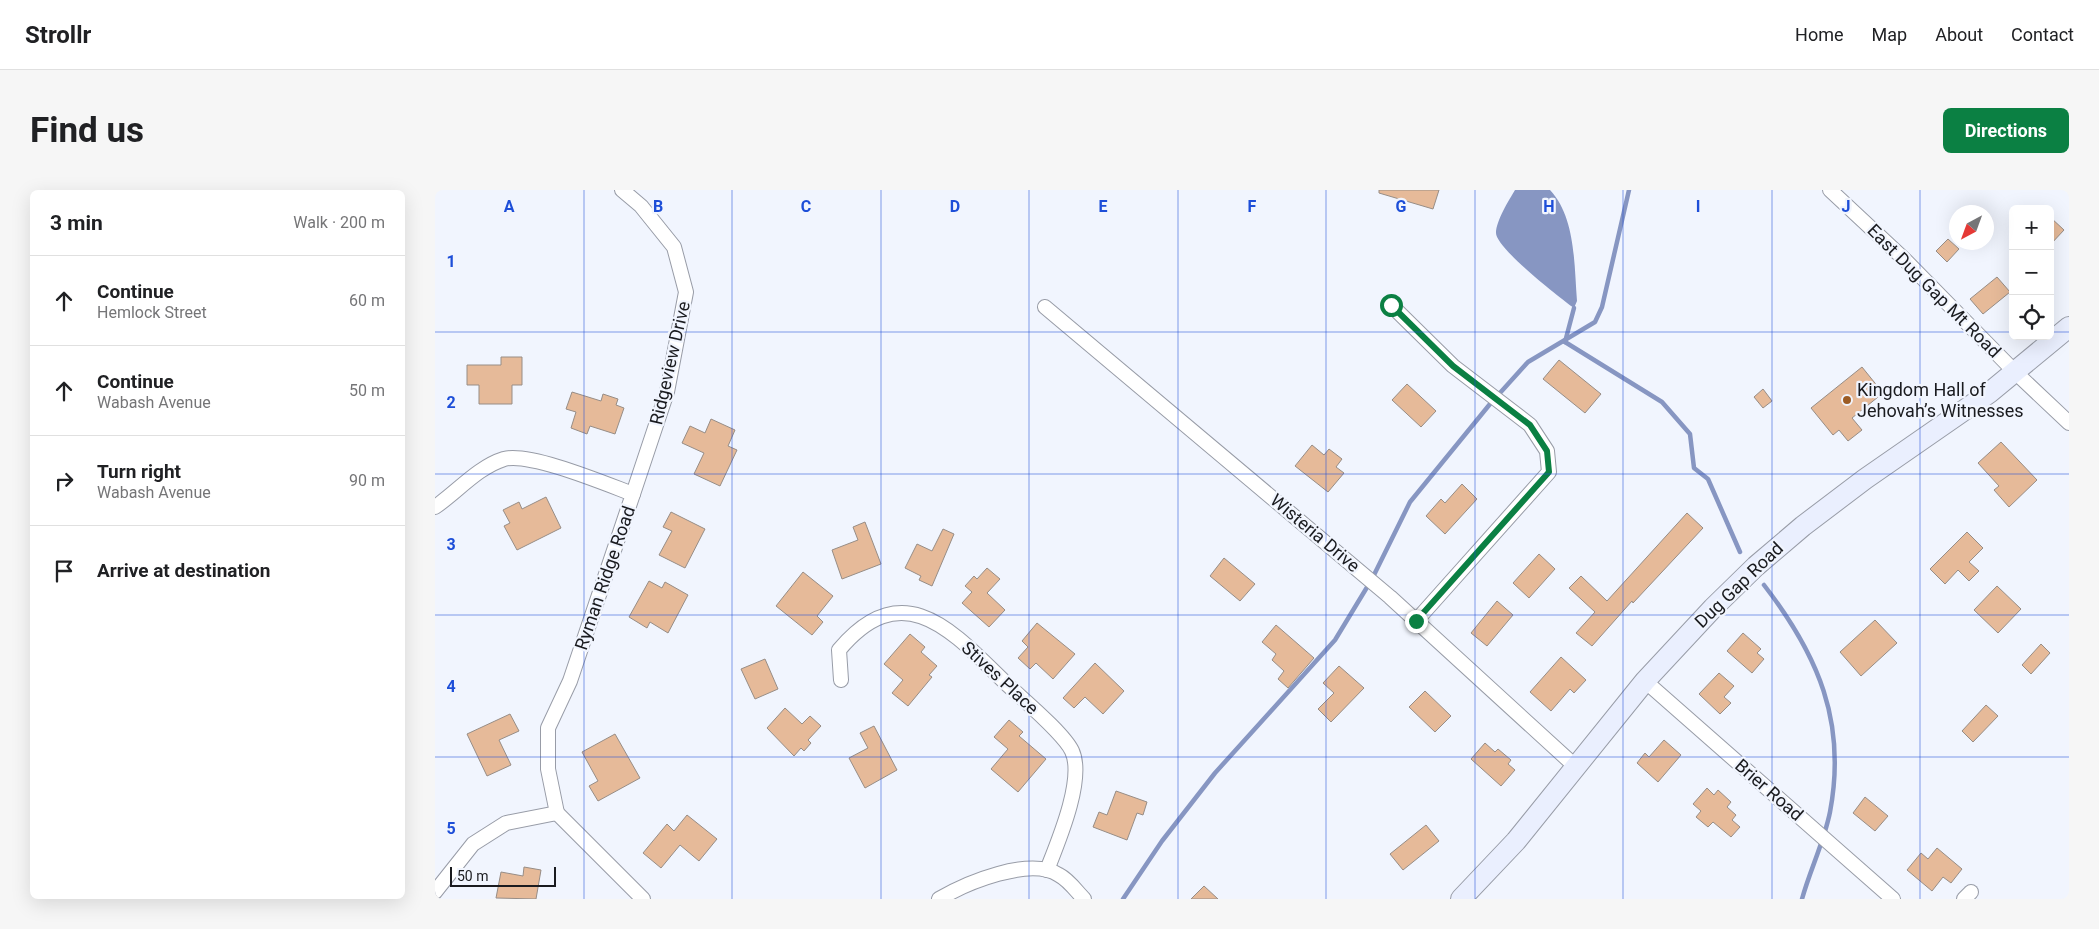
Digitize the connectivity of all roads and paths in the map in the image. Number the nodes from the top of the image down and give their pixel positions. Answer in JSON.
{"nodes":[{"id":1,"x":622,"y":190,"type":"edge"},
{"id":2,"x":1830,"y":190,"type":"edge"},
{"id":3,"x":1391,"y":305,"type":"dead end"},
{"id":4,"x":1045,"y":307,"type":"dead end"},
{"id":5,"x":2069,"y":327,"type":"edge"},
{"id":6,"x":2015,"y":372,"type":"junction"},
{"id":7,"x":2069,"y":423,"type":"edge"},
{"id":8,"x":633,"y":494,"type":"junction"},
{"id":9,"x":435,"y":507,"type":"edge"},
{"id":10,"x":1416,"y":621,"type":"junction"},
{"id":11,"x":841,"y":680,"type":"dead end"},
{"id":12,"x":1645,"y":680,"type":"junction"},
{"id":13,"x":1576,"y":767,"type":"junction"},
{"id":14,"x":557,"y":813,"type":"junction"},
{"id":15,"x":1047,"y":870,"type":"junction"},
{"id":16,"x":435,"y":892,"type":"edge"},
{"id":17,"x":1463,"y":898,"type":"edge"},
{"id":18,"x":643,"y":899,"type":"edge"},
{"id":19,"x":939,"y":899,"type":"edge"},
{"id":20,"x":1084,"y":899,"type":"edge"},
{"id":21,"x":1893,"y":899,"type":"edge"}],
"edges":[{"from":1,"to":8,"type":"street","name":"Ridgeview Drive"},
{"from":2,"to":6,"type":"street","name":"East Dug Gap Mt Road"},
{"from":3,"to":10,"type":"street"},
{"from":4,"to":10,"type":"street","name":"Wisteria Drive"},
{"from":5,"to":6,"type":"street","name":"Dug Gap Road"},
{"from":6,"to":7,"type":"street","name":"East Dug Gap Mt Road"},
{"from":6,"to":12,"type":"street","name":"Dug Gap Road"},
{"from":8,"to":9,"type":"street","name":"Ryman Ridge Road"},
{"from":8,"to":14,"type":"street","name":"Ryman Ridge Road"},
{"from":10,"to":13,"type":"street","name":"Wisteria Drive"},
{"from":11,"to":15,"type":"street","name":"Stives Place"},
{"from":12,"to":13,"type":"street","name":"Dug Gap Road"},
{"from":12,"to":21,"type":"street","name":"Brier Road"},
{"from":13,"to":17,"type":"street","name":"Dug Gap Road"},
{"from":14,"to":16,"type":"street"},
{"from":14,"to":18,"type":"street"},
{"from":15,"to":19,"type":"street"},
{"from":15,"to":20,"type":"street"}]}
